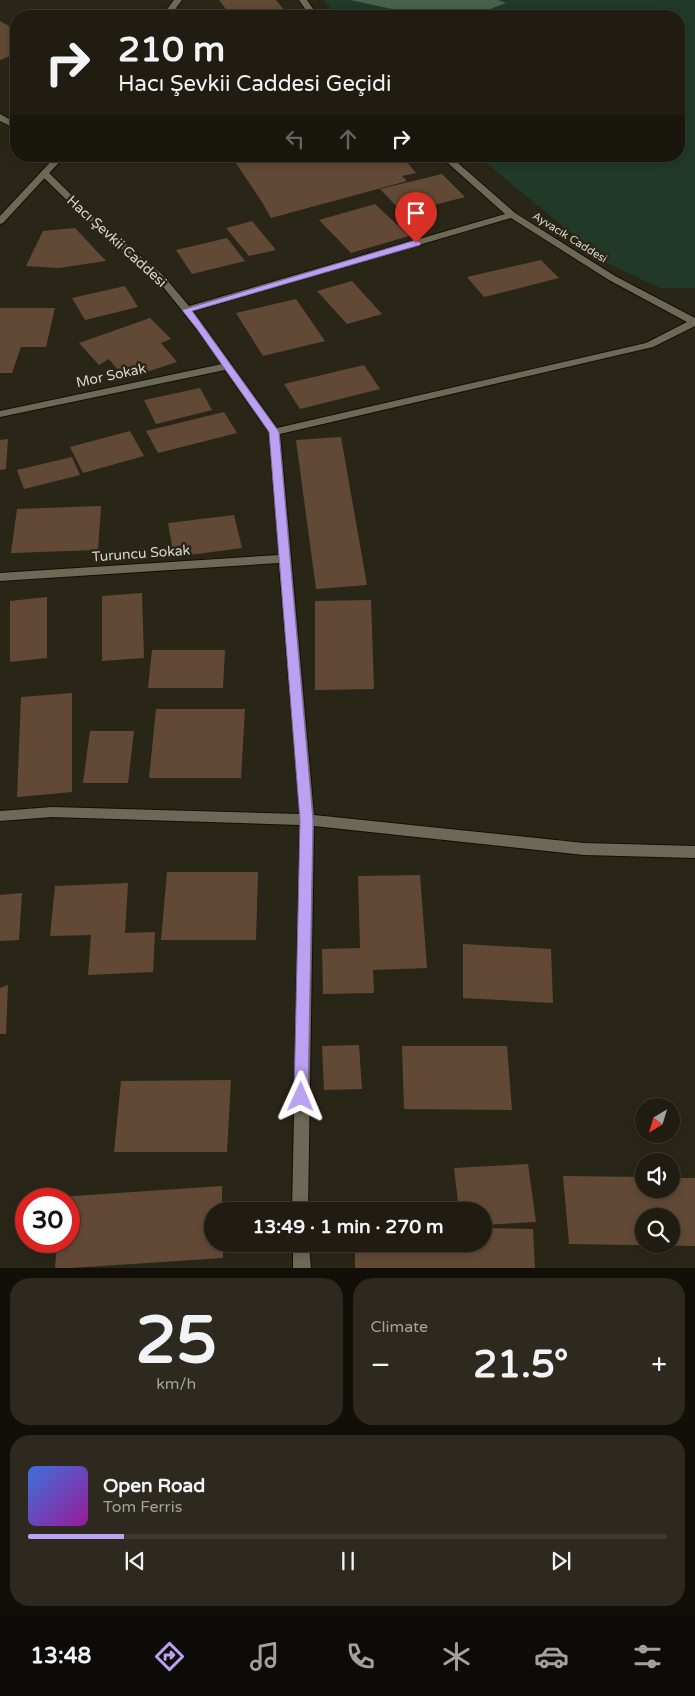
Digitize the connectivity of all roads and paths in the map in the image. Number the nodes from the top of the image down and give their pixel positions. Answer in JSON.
{"nodes":[{"id":1,"x":54,"y":162,"type":"edge"},
{"id":2,"x":451,"y":162,"type":"edge"},
{"id":3,"x":44,"y":173,"type":"junction"},
{"id":4,"x":512,"y":215,"type":"junction"},
{"id":5,"x":0,"y":221,"type":"edge"},
{"id":6,"x":187,"y":310,"type":"junction"},
{"id":7,"x":695,"y":322,"type":"edge"},
{"id":8,"x":228,"y":366,"type":"junction"},
{"id":9,"x":0,"y":414,"type":"edge"},
{"id":10,"x":274,"y":432,"type":"junction"},
{"id":11,"x":284,"y":559,"type":"junction"},
{"id":12,"x":0,"y":577,"type":"edge"},
{"id":13,"x":0,"y":816,"type":"edge"},
{"id":14,"x":307,"y":820,"type":"junction"},
{"id":15,"x":695,"y":852,"type":"edge"},
{"id":16,"x":300,"y":1202,"type":"edge"},
{"id":17,"x":301,"y":1252,"type":"edge"},
{"id":18,"x":302,"y":1268,"type":"edge"}],
"edges":[{"from":1,"to":3,"type":"street"},
{"from":2,"to":4,"type":"street","name":"Ayvacık Caddesi"},
{"from":3,"to":5,"type":"street"},
{"from":3,"to":6,"type":"street","name":"Hacı Şevkii Caddesi"},
{"from":4,"to":6,"type":"street"},
{"from":4,"to":7,"type":"street","name":"Ayvacık Caddesi"},
{"from":6,"to":8,"type":"street","name":"Hacı Şevkii Caddesi"},
{"from":7,"to":10,"type":"street"},
{"from":8,"to":9,"type":"street","name":"Mor Sokak"},
{"from":8,"to":10,"type":"street","name":"Hacı Şevkii Caddesi"},
{"from":10,"to":11,"type":"street"},
{"from":11,"to":12,"type":"street","name":"Turuncu Sokak"},
{"from":11,"to":14,"type":"street"},
{"from":13,"to":14,"type":"street"},
{"from":14,"to":15,"type":"street"},
{"from":14,"to":16,"type":"street"},
{"from":17,"to":18,"type":"street"}]}
